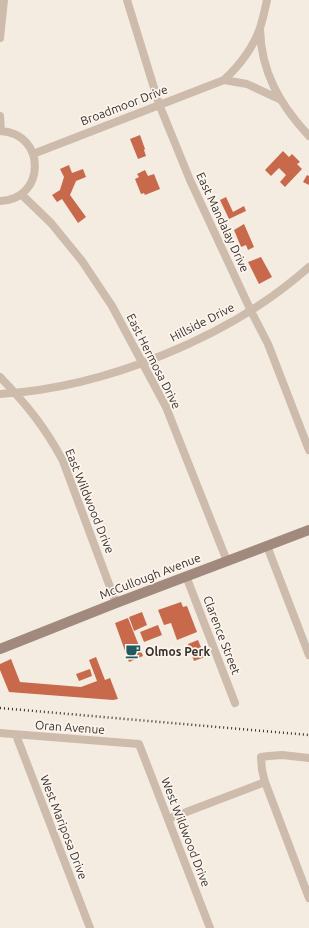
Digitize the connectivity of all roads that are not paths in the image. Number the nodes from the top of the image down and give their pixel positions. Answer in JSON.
{"nodes":[{"id":1,"x":4,"y":0,"type":"edge"},
{"id":2,"x":128,"y":0,"type":"edge"},
{"id":3,"x":267,"y":0,"type":"edge"},
{"id":4,"x":260,"y":28,"type":"junction"},
{"id":5,"x":0,"y":38,"type":"edge"},
{"id":6,"x":224,"y":80,"type":"junction"},
{"id":7,"x":280,"y":99,"type":"junction"},
{"id":8,"x":159,"y":104,"type":"junction"},
{"id":9,"x":0,"y":116,"type":"edge"},
{"id":10,"x":0,"y":131,"type":"edge"},
{"id":11,"x":309,"y":136,"type":"edge"},
{"id":12,"x":33,"y":154,"type":"junction"},
{"id":13,"x":22,"y":195,"type":"junction"},
{"id":14,"x":0,"y":201,"type":"edge"},
{"id":15,"x":309,"y":267,"type":"edge"},
{"id":16,"x":250,"y":311,"type":"junction"},
{"id":17,"x":143,"y":363,"type":"junction"},
{"id":18,"x":0,"y":377,"type":"edge"},
{"id":19,"x":16,"y":393,"type":"junction"},
{"id":20,"x":0,"y":394,"type":"edge"},
{"id":21,"x":309,"y":450,"type":"edge"},
{"id":22,"x":309,"y":530,"type":"edge"},
{"id":23,"x":267,"y":546,"type":"junction"},
{"id":24,"x":227,"y":561,"type":"junction"},
{"id":25,"x":186,"y":576,"type":"junction"},
{"id":26,"x":116,"y":603,"type":"junction"},
{"id":27,"x":0,"y":649,"type":"edge"},
{"id":28,"x":309,"y":655,"type":"edge"},
{"id":29,"x":235,"y":703,"type":"dead end"},
{"id":30,"x":0,"y":733,"type":"edge"},
{"id":31,"x":16,"y":735,"type":"junction"},
{"id":32,"x":139,"y":744,"type":"joint"},
{"id":33,"x":309,"y":758,"type":"edge"},
{"id":34,"x":265,"y":782,"type":"junction"},
{"id":35,"x":168,"y":819,"type":"junction"},
{"id":36,"x":309,"y":898,"type":"edge"},
{"id":37,"x":90,"y":928,"type":"edge"},
{"id":38,"x":210,"y":928,"type":"edge"}],
"edges":[{"from":1,"to":5,"type":"street"},
{"from":2,"to":8,"type":"street","name":"East Mandalay Drive"},
{"from":3,"to":4,"type":"street"},
{"from":4,"to":6,"type":"street","name":"Broadmoor Drive"},
{"from":4,"to":7,"type":"street"},
{"from":6,"to":7,"type":"street"},
{"from":6,"to":8,"type":"street","name":"Broadmoor Drive"},
{"from":7,"to":11,"type":"street"},
{"from":8,"to":12,"type":"street","name":"Broadmoor Drive"},
{"from":8,"to":16,"type":"street","name":"East Mandalay Drive"},
{"from":9,"to":10,"type":"street"},
{"from":10,"to":12,"type":"street"},
{"from":12,"to":13,"type":"street"},
{"from":13,"to":14,"type":"street"},
{"from":13,"to":17,"type":"street","name":"East Hermosa Drive"},
{"from":15,"to":16,"type":"street","name":"Hillside Drive"},
{"from":16,"to":17,"type":"street","name":"Hillside Drive"},
{"from":16,"to":21,"type":"street","name":"East Mandalay Drive"},
{"from":17,"to":19,"type":"street","name":"Hillside Drive"},
{"from":17,"to":24,"type":"street","name":"East Hermosa Drive"},
{"from":18,"to":19,"type":"street","name":"East Wildwood Drive"},
{"from":19,"to":20,"type":"street","name":"Hillside Drive"},
{"from":19,"to":26,"type":"street","name":"East Wildwood Drive"},
{"from":22,"to":23,"type":"main road","name":"McCullough Avenue"},
{"from":23,"to":24,"type":"main road","name":"McCullough Avenue"},
{"from":23,"to":28,"type":"street"},
{"from":24,"to":25,"type":"main road","name":"McCullough Avenue"},
{"from":25,"to":26,"type":"main road","name":"McCullough Avenue"},
{"from":25,"to":29,"type":"street","name":"Clarence Street"},
{"from":26,"to":27,"type":"main road","name":"McCullough Avenue"},
{"from":30,"to":31,"type":"street","name":"Oran Avenue"},
{"from":31,"to":32,"type":"street","name":"Oran Avenue"},
{"from":31,"to":37,"type":"street","name":"West Mariposa Drive"},
{"from":32,"to":35,"type":"street","name":"West Wildwood Drive"},
{"from":33,"to":34,"type":"street"},
{"from":34,"to":35,"type":"street"},
{"from":34,"to":36,"type":"street"},
{"from":35,"to":38,"type":"street","name":"West Wildwood Drive"}]}
